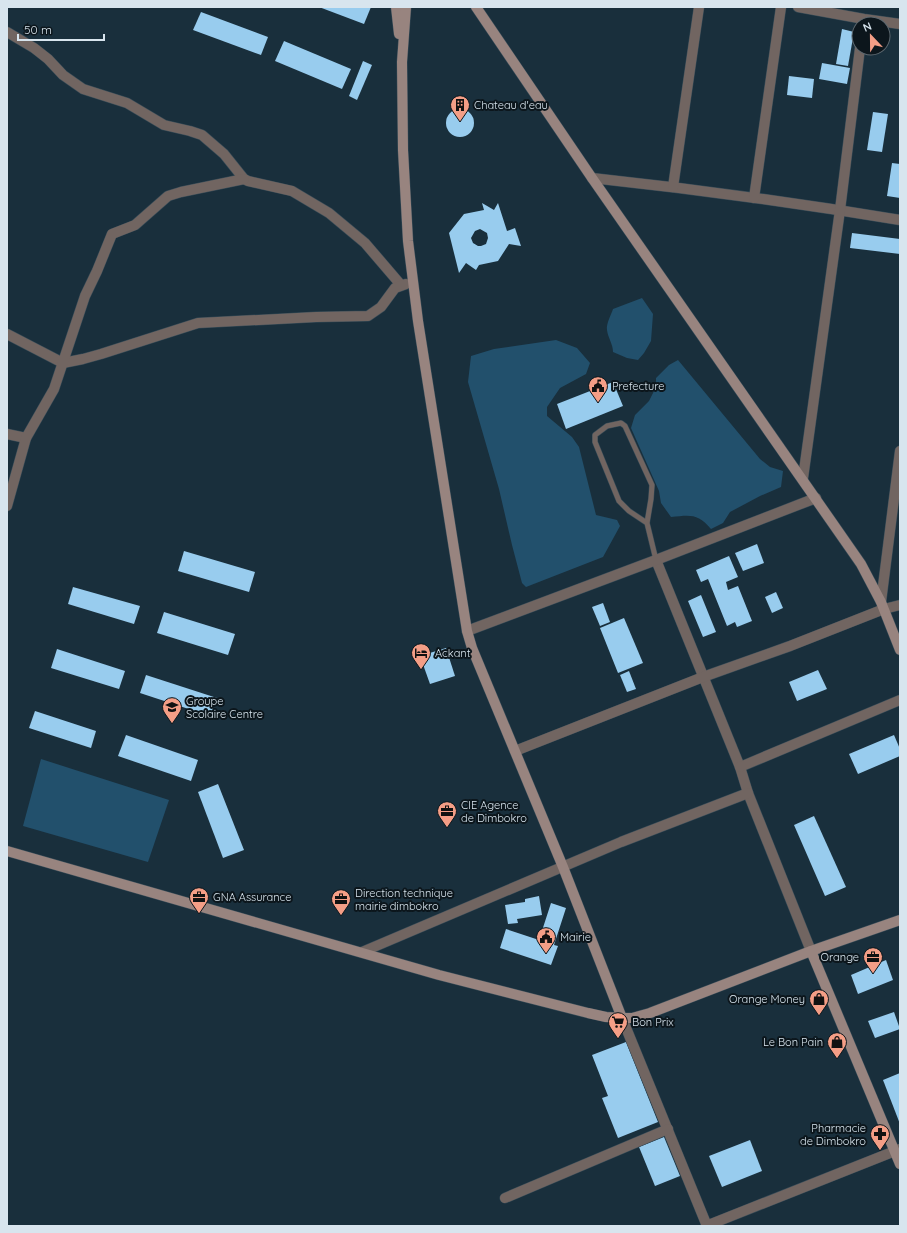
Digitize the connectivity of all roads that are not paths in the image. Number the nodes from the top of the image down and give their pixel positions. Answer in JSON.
{"nodes":[{"id":1,"x":396,"y":7,"type":"edge"},
{"id":2,"x":406,"y":7,"type":"edge"},
{"id":3,"x":468,"y":7,"type":"edge"},
{"id":4,"x":476,"y":7,"type":"edge"},
{"id":5,"x":698,"y":7,"type":"edge"},
{"id":6,"x":781,"y":7,"type":"edge"},
{"id":7,"x":798,"y":7,"type":"edge"},
{"id":8,"x":851,"y":19,"type":"edge"},
{"id":9,"x":492,"y":29,"type":"junction"},
{"id":10,"x":7,"y":32,"type":"edge"},
{"id":11,"x":859,"y":56,"type":"edge"},
{"id":12,"x":402,"y":62,"type":"junction"},
{"id":13,"x":592,"y":178,"type":"junction"},
{"id":14,"x":244,"y":179,"type":"junction"},
{"id":15,"x":673,"y":187,"type":"junction"},
{"id":16,"x":754,"y":198,"type":"junction"},
{"id":17,"x":840,"y":210,"type":"junction"},
{"id":18,"x":900,"y":220,"type":"edge"},
{"id":19,"x":412,"y":283,"type":"junction"},
{"id":20,"x":401,"y":285,"type":"junction"},
{"id":21,"x":7,"y":334,"type":"edge"},
{"id":22,"x":63,"y":363,"type":"junction"},
{"id":23,"x":7,"y":434,"type":"edge"},
{"id":24,"x":26,"y":438,"type":"junction"},
{"id":25,"x":900,"y":451,"type":"edge"},
{"id":26,"x":803,"y":478,"type":"junction"},
{"id":27,"x":816,"y":498,"type":"junction"},
{"id":28,"x":7,"y":506,"type":"edge"},
{"id":29,"x":647,"y":523,"type":"junction"},
{"id":30,"x":656,"y":560,"type":"junction"},
{"id":31,"x":882,"y":605,"type":"junction"},
{"id":32,"x":900,"y":605,"type":"edge"},
{"id":33,"x":467,"y":631,"type":"junction"},
{"id":34,"x":900,"y":650,"type":"edge"},
{"id":35,"x":703,"y":677,"type":"junction"},
{"id":36,"x":900,"y":700,"type":"edge"},
{"id":37,"x":515,"y":751,"type":"junction"},
{"id":38,"x":740,"y":767,"type":"junction"},
{"id":39,"x":748,"y":793,"type":"junction"},
{"id":40,"x":7,"y":851,"type":"edge"},
{"id":41,"x":563,"y":867,"type":"junction"},
{"id":42,"x":900,"y":920,"type":"edge"},
{"id":43,"x":811,"y":951,"type":"junction"},
{"id":44,"x":362,"y":952,"type":"junction"},
{"id":45,"x":622,"y":1018,"type":"junction"},
{"id":46,"x":668,"y":1129,"type":"junction"},
{"id":47,"x":897,"y":1150,"type":"edge"},
{"id":48,"x":900,"y":1164,"type":"edge"},
{"id":49,"x":505,"y":1198,"type":"dead end"},
{"id":50,"x":707,"y":1226,"type":"edge"}],
"edges":[{"from":1,"to":12,"type":"main road"},
{"from":2,"to":12,"type":"main road"},
{"from":3,"to":9,"type":"main road"},
{"from":4,"to":9,"type":"main road"},
{"from":5,"to":15,"type":"street"},
{"from":6,"to":16,"type":"street"},
{"from":7,"to":8,"type":"street"},
{"from":9,"to":13,"type":"main road"},
{"from":10,"to":14,"type":"street"},
{"from":11,"to":17,"type":"street"},
{"from":12,"to":19,"type":"main road"},
{"from":13,"to":15,"type":"street"},
{"from":13,"to":26,"type":"main road"},
{"from":14,"to":20,"type":"street"},
{"from":14,"to":22,"type":"street"},
{"from":15,"to":16,"type":"street"},
{"from":16,"to":17,"type":"street"},
{"from":17,"to":18,"type":"street"},
{"from":17,"to":26,"type":"street"},
{"from":19,"to":20,"type":"street"},
{"from":19,"to":33,"type":"main road"},
{"from":20,"to":22,"type":"street"},
{"from":21,"to":22,"type":"street"},
{"from":22,"to":24,"type":"street"},
{"from":23,"to":24,"type":"street"},
{"from":24,"to":28,"type":"street"},
{"from":25,"to":31,"type":"street"},
{"from":26,"to":27,"type":"main road"},
{"from":27,"to":30,"type":"street"},
{"from":27,"to":31,"type":"main road"},
{"from":29,"to":29,"type":"lane"},
{"from":29,"to":30,"type":"lane"},
{"from":30,"to":33,"type":"street"},
{"from":30,"to":35,"type":"street"},
{"from":31,"to":32,"type":"street"},
{"from":31,"to":34,"type":"main road"},
{"from":31,"to":35,"type":"street"},
{"from":33,"to":37,"type":"main road"},
{"from":35,"to":37,"type":"street"},
{"from":35,"to":38,"type":"street"},
{"from":36,"to":38,"type":"street"},
{"from":37,"to":41,"type":"main road"},
{"from":38,"to":39,"type":"street"},
{"from":39,"to":41,"type":"street"},
{"from":39,"to":43,"type":"street"},
{"from":40,"to":44,"type":"main road"},
{"from":41,"to":44,"type":"street"},
{"from":41,"to":45,"type":"main road"},
{"from":42,"to":43,"type":"main road"},
{"from":43,"to":45,"type":"main road"},
{"from":43,"to":47,"type":"main road"},
{"from":44,"to":45,"type":"main road"},
{"from":45,"to":46,"type":"street"},
{"from":46,"to":49,"type":"street"},
{"from":46,"to":50,"type":"street"},
{"from":47,"to":48,"type":"main road"},
{"from":47,"to":50,"type":"street"}]}
